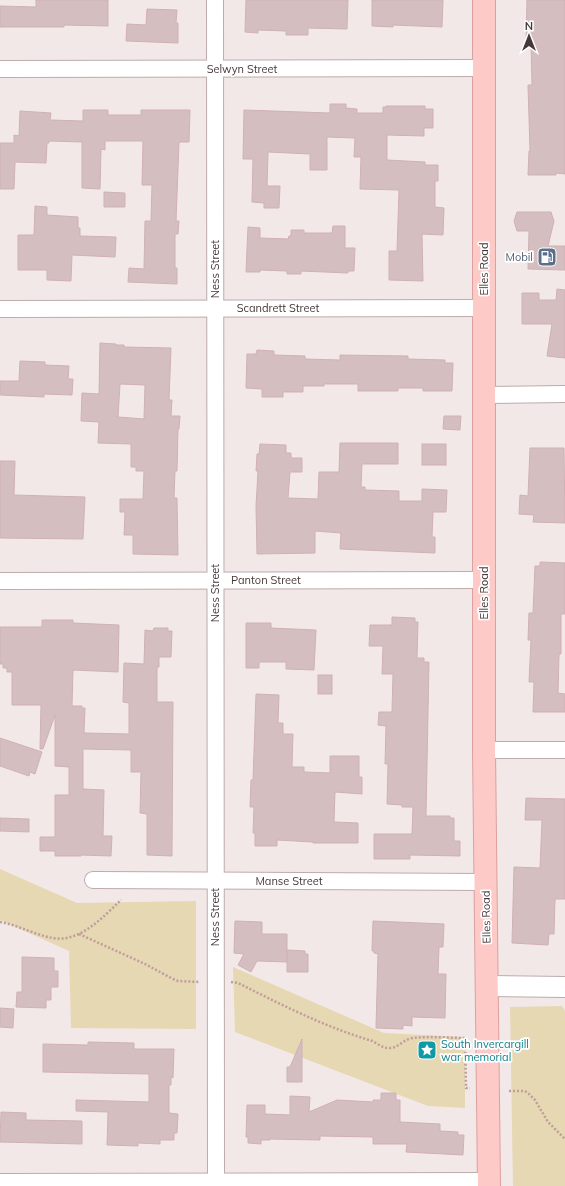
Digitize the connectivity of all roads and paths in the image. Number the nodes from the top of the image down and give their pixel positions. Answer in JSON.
{"nodes":[{"id":1,"x":214,"y":0,"type":"edge"},
{"id":2,"x":484,"y":0,"type":"edge"},
{"id":3,"x":484,"y":68,"type":"junction"},
{"id":4,"x":0,"y":69,"type":"edge"},
{"id":5,"x":214,"y":69,"type":"junction"},
{"id":6,"x":484,"y":308,"type":"junction"},
{"id":7,"x":0,"y":309,"type":"edge"},
{"id":8,"x":215,"y":309,"type":"junction"},
{"id":9,"x":565,"y":394,"type":"edge"},
{"id":10,"x":484,"y":395,"type":"junction"},
{"id":11,"x":215,"y":580,"type":"junction"},
{"id":12,"x":484,"y":580,"type":"junction"},
{"id":13,"x":0,"y":581,"type":"edge"},
{"id":14,"x":484,"y":750,"type":"junction"},
{"id":15,"x":565,"y":750,"type":"edge"},
{"id":16,"x":93,"y":880,"type":"dead end"},
{"id":17,"x":215,"y":881,"type":"junction"},
{"id":18,"x":486,"y":882,"type":"junction"},
{"id":19,"x":121,"y":900,"type":"dead end"},
{"id":20,"x":0,"y":922,"type":"edge"},
{"id":21,"x":79,"y":934,"type":"junction"},
{"id":22,"x":199,"y":982,"type":"dead end"},
{"id":23,"x":232,"y":982,"type":"dead end"},
{"id":24,"x":488,"y":986,"type":"junction"},
{"id":25,"x":565,"y":987,"type":"edge"},
{"id":26,"x":466,"y":1088,"type":"dead end"},
{"id":27,"x":508,"y":1091,"type":"dead end"},
{"id":28,"x":565,"y":1139,"type":"edge"},
{"id":29,"x":0,"y":1182,"type":"edge"},
{"id":30,"x":216,"y":1184,"type":"edge"},
{"id":31,"x":489,"y":1184,"type":"edge"}],
"edges":[{"from":1,"to":5,"type":"street","name":"Ness Street"},
{"from":2,"to":3,"type":"main road","name":"Elles Road"},
{"from":3,"to":5,"type":"street","name":"Selwyn Street"},
{"from":3,"to":6,"type":"main road","name":"Elles Road"},
{"from":4,"to":5,"type":"street","name":"Selwyn Street"},
{"from":5,"to":8,"type":"street","name":"Ness Street"},
{"from":6,"to":8,"type":"street","name":"Scandrett Street"},
{"from":6,"to":10,"type":"main road","name":"Elles Road"},
{"from":7,"to":8,"type":"street","name":"Scandrett Street"},
{"from":8,"to":11,"type":"street","name":"Ness Street"},
{"from":9,"to":10,"type":"street"},
{"from":10,"to":12,"type":"main road","name":"Elles Road"},
{"from":11,"to":12,"type":"street","name":"Panton Street"},
{"from":11,"to":13,"type":"street","name":"Panton Street"},
{"from":11,"to":17,"type":"street","name":"Ness Street"},
{"from":12,"to":14,"type":"main road","name":"Elles Road"},
{"from":14,"to":15,"type":"street"},
{"from":14,"to":18,"type":"main road","name":"Elles Road"},
{"from":16,"to":17,"type":"street","name":"Manse Street"},
{"from":17,"to":18,"type":"street","name":"Manse Street"},
{"from":17,"to":30,"type":"street","name":"Ness Street"},
{"from":18,"to":24,"type":"main road","name":"Elles Road"},
{"from":19,"to":21,"type":"path"},
{"from":20,"to":21,"type":"path"},
{"from":21,"to":22,"type":"path"},
{"from":23,"to":26,"type":"path"},
{"from":24,"to":25,"type":"street"},
{"from":24,"to":31,"type":"main road","name":"Elles Road"},
{"from":27,"to":28,"type":"path"},
{"from":29,"to":30,"type":"street"},
{"from":30,"to":31,"type":"street"}]}
